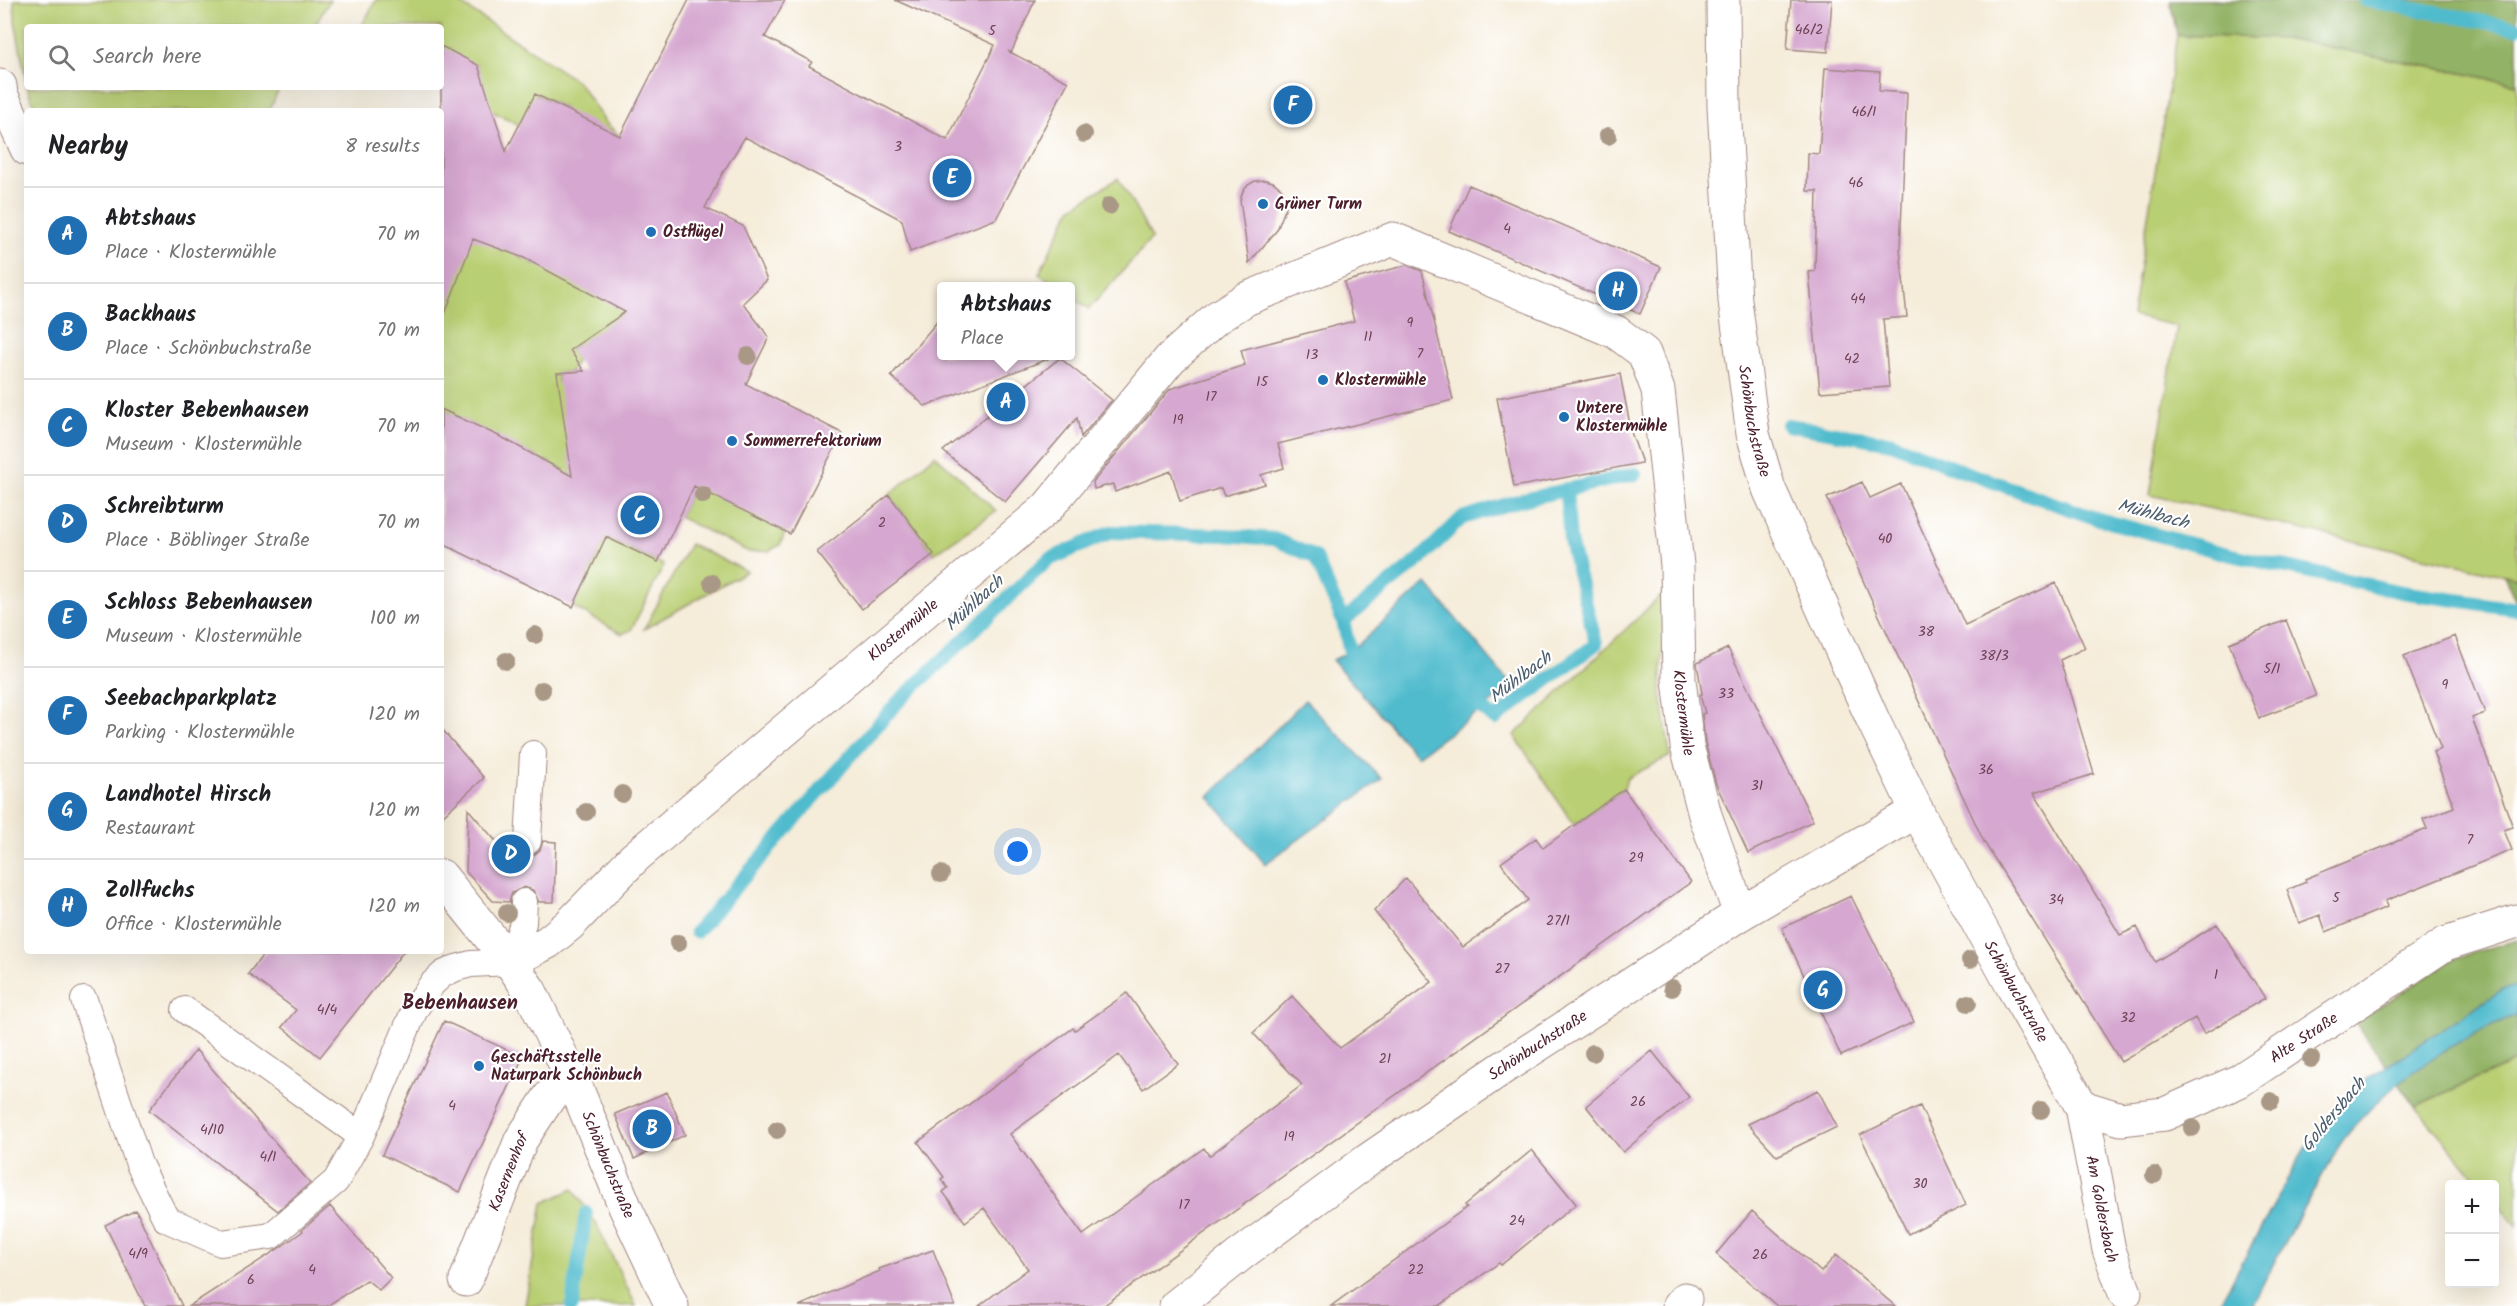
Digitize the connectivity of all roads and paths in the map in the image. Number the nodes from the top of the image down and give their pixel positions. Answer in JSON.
{"nodes":[{"id":1,"x":1723,"y":0,"type":"edge"},
{"id":2,"x":0,"y":86,"type":"edge"},
{"id":3,"x":24,"y":143,"type":"edge"},
{"id":4,"x":533,"y":754,"type":"dead end"},
{"id":5,"x":1917,"y":811,"type":"junction"},
{"id":6,"x":528,"y":841,"type":"dead end"},
{"id":7,"x":444,"y":880,"type":"edge"},
{"id":8,"x":524,"y":902,"type":"dead end"},
{"id":9,"x":1740,"y":914,"type":"junction"},
{"id":10,"x":2517,"y":921,"type":"edge"},
{"id":11,"x":510,"y":962,"type":"junction"},
{"id":12,"x":84,"y":1000,"type":"dead end"},
{"id":13,"x":185,"y":1010,"type":"dead end"},
{"id":14,"x":574,"y":1082,"type":"junction"},
{"id":15,"x":2082,"y":1107,"type":"junction"},
{"id":16,"x":360,"y":1136,"type":"junction"},
{"id":17,"x":465,"y":1280,"type":"dead end"},
{"id":18,"x":2128,"y":1302,"type":"edge"},
{"id":19,"x":672,"y":1306,"type":"edge"},
{"id":20,"x":1176,"y":1306,"type":"edge"}],
"edges":[{"from":1,"to":5,"type":"street","name":"Schönbuchstraße"},
{"from":2,"to":3,"type":"street"},
{"from":4,"to":6,"type":"lane"},
{"from":5,"to":9,"type":"street","name":"Schönbuchstraße"},
{"from":5,"to":15,"type":"street","name":"Schönbuchstraße"},
{"from":7,"to":11,"type":"street","name":"Schönbuchstraße"},
{"from":8,"to":11,"type":"lane"},
{"from":9,"to":11,"type":"street","name":"Klostermühle"},
{"from":9,"to":20,"type":"street","name":"Schönbuchstraße"},
{"from":10,"to":15,"type":"street","name":"Alte Straße"},
{"from":11,"to":14,"type":"street","name":"Schönbuchstraße"},
{"from":11,"to":16,"type":"lane"},
{"from":12,"to":16,"type":"lane"},
{"from":13,"to":16,"type":"lane"},
{"from":14,"to":17,"type":"street","name":"Kasernenhof"},
{"from":14,"to":19,"type":"street","name":"Schönbuchstraße"},
{"from":15,"to":18,"type":"street","name":"Am Goldersbach"}]}
